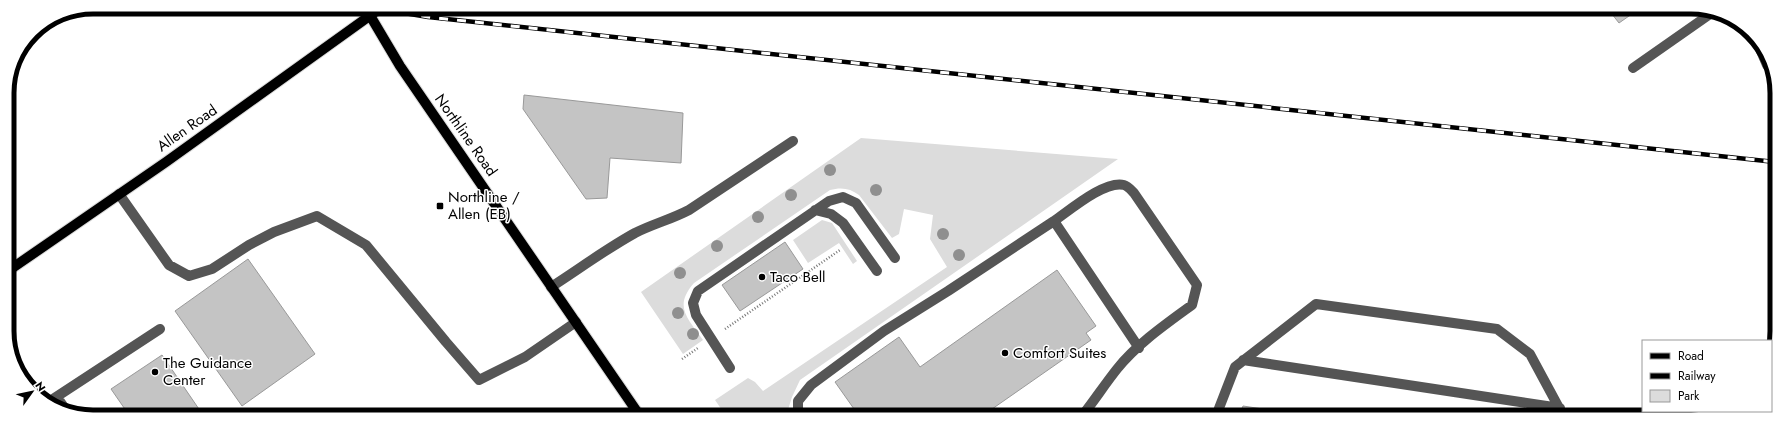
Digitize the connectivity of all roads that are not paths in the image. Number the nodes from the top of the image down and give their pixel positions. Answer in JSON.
{"nodes":[{"id":1,"x":364,"y":14,"type":"edge"},
{"id":2,"x":370,"y":14,"type":"edge"},
{"id":3,"x":1707,"y":16,"type":"edge"},
{"id":4,"x":1633,"y":68,"type":"dead end"},
{"id":5,"x":793,"y":141,"type":"dead end"},
{"id":6,"x":119,"y":194,"type":"junction"},
{"id":7,"x":815,"y":210,"type":"junction"},
{"id":8,"x":1054,"y":221,"type":"junction"},
{"id":9,"x":896,"y":258,"type":"dead end"},
{"id":10,"x":14,"y":267,"type":"edge"},
{"id":11,"x":877,"y":271,"type":"dead end"},
{"id":12,"x":551,"y":287,"type":"junction"},
{"id":13,"x":576,"y":322,"type":"junction"},
{"id":14,"x":160,"y":329,"type":"dead end"},
{"id":15,"x":1139,"y":348,"type":"junction"},
{"id":16,"x":1243,"y":360,"type":"junction"},
{"id":17,"x":730,"y":368,"type":"dead end"},
{"id":18,"x":53,"y":399,"type":"edge"},
{"id":19,"x":636,"y":410,"type":"edge"},
{"id":20,"x":798,"y":410,"type":"edge"},
{"id":21,"x":1086,"y":410,"type":"edge"},
{"id":22,"x":1218,"y":410,"type":"edge"},
{"id":23,"x":1544,"y":410,"type":"edge"},
{"id":24,"x":1560,"y":410,"type":"edge"}],
"edges":[{"from":1,"to":6,"type":"main road","name":"Allen Road"},
{"from":2,"to":12,"type":"main road","name":"Northline Road"},
{"from":3,"to":4,"type":"street"},
{"from":5,"to":12,"type":"street"},
{"from":6,"to":10,"type":"main road","name":"Allen Road"},
{"from":6,"to":13,"type":"street"},
{"from":7,"to":9,"type":"street"},
{"from":7,"to":11,"type":"street"},
{"from":7,"to":17,"type":"street"},
{"from":8,"to":15,"type":"street"},
{"from":8,"to":15,"type":"street"},
{"from":8,"to":20,"type":"street"},
{"from":12,"to":13,"type":"main road","name":"Northline Road"},
{"from":13,"to":19,"type":"main road","name":"Northline Road"},
{"from":14,"to":18,"type":"street"},
{"from":15,"to":21,"type":"street"},
{"from":16,"to":22,"type":"street"},
{"from":16,"to":23,"type":"street"},
{"from":16,"to":24,"type":"street"}]}
